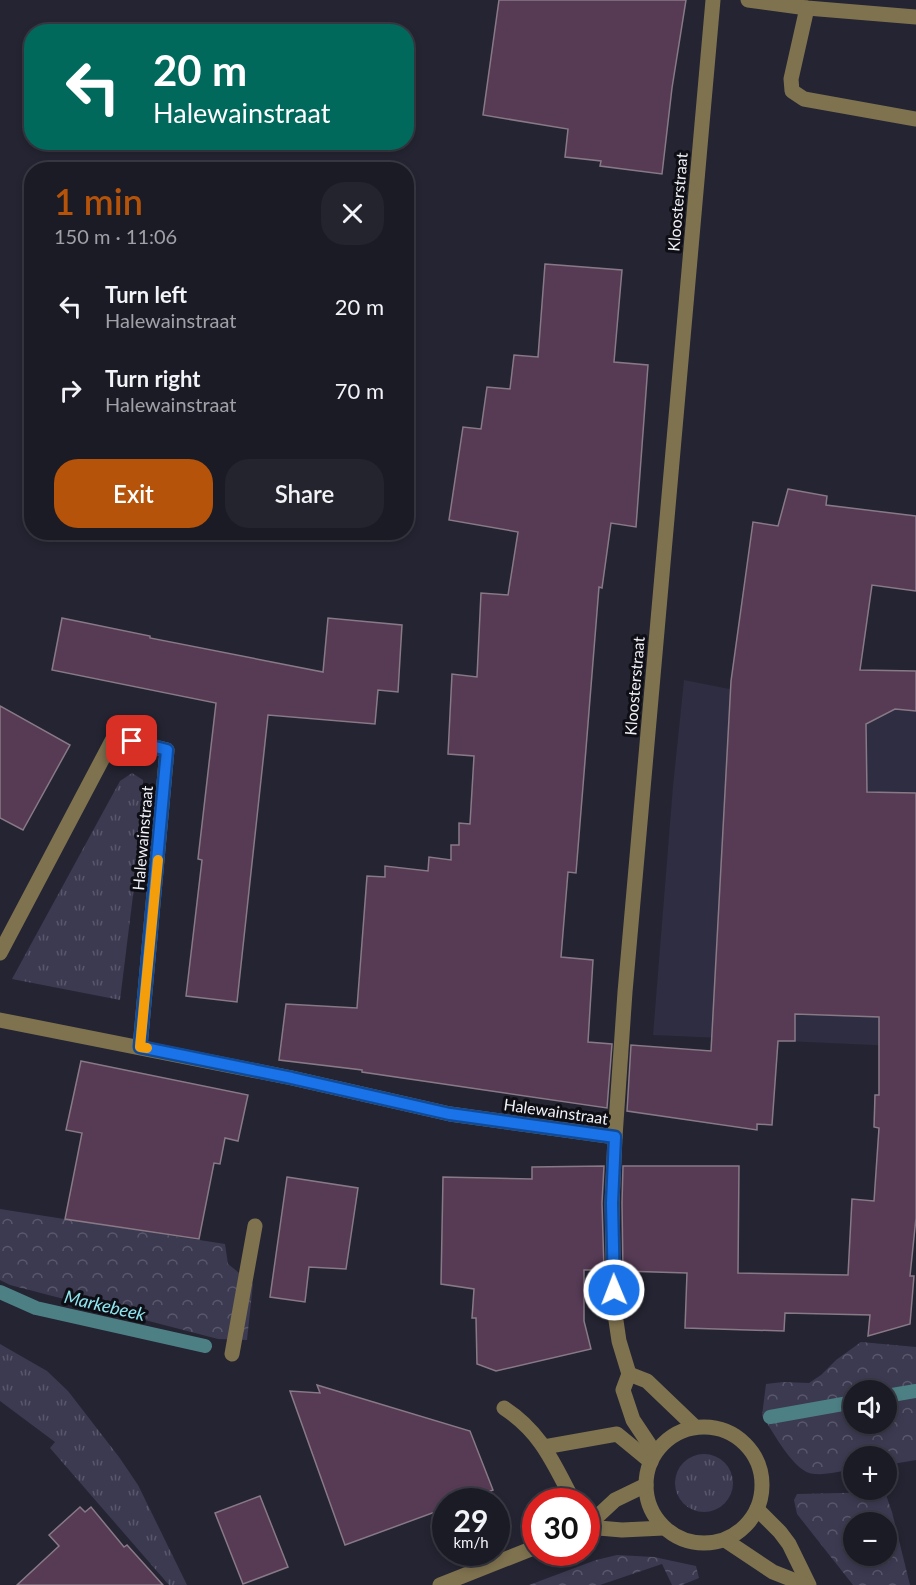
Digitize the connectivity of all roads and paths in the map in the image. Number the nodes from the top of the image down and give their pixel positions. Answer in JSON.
{"nodes":[{"id":1,"x":713,"y":0,"type":"edge"},
{"id":2,"x":748,"y":0,"type":"edge"},
{"id":3,"x":807,"y":8,"type":"junction"},
{"id":4,"x":916,"y":17,"type":"edge"},
{"id":5,"x":916,"y":119,"type":"edge"},
{"id":6,"x":0,"y":953,"type":"edge"},
{"id":7,"x":0,"y":1020,"type":"edge"},
{"id":8,"x":140,"y":1047,"type":"junction"},
{"id":9,"x":615,"y":1137,"type":"junction"},
{"id":10,"x":255,"y":1226,"type":"dead end"},
{"id":11,"x":232,"y":1354,"type":"dead end"},
{"id":12,"x":629,"y":1374,"type":"junction"},
{"id":13,"x":504,"y":1408,"type":"dead end"},
{"id":14,"x":695,"y":1427,"type":"junction"},
{"id":15,"x":544,"y":1447,"type":"junction"},
{"id":16,"x":653,"y":1458,"type":"junction"},
{"id":17,"x":646,"y":1485,"type":"junction"},
{"id":18,"x":566,"y":1488,"type":"edge"},
{"id":19,"x":757,"y":1509,"type":"junction"},
{"id":20,"x":600,"y":1514,"type":"edge"},
{"id":21,"x":600,"y":1527,"type":"edge"},
{"id":22,"x":664,"y":1528,"type":"junction"},
{"id":23,"x":725,"y":1540,"type":"junction"},
{"id":24,"x":522,"y":1554,"type":"edge"},
{"id":25,"x":475,"y":1578,"type":"edge"},
{"id":26,"x":440,"y":1585,"type":"edge"},
{"id":27,"x":808,"y":1585,"type":"edge"}],
"edges":[{"from":1,"to":9,"type":"street","name":"Kloosterstraat"},
{"from":2,"to":3,"type":"street"},
{"from":3,"to":4,"type":"street"},
{"from":3,"to":5,"type":"street"},
{"from":6,"to":8,"type":"street","name":"Halewainstraat"},
{"from":7,"to":8,"type":"street","name":"Halewainstraat"},
{"from":8,"to":9,"type":"street","name":"Halewainstraat"},
{"from":9,"to":12,"type":"street","name":"Kloosterstraat"},
{"from":10,"to":11,"type":"street"},
{"from":12,"to":14,"type":"street"},
{"from":12,"to":16,"type":"street","name":"Kloosterstraat"},
{"from":13,"to":15,"type":"street"},
{"from":14,"to":16,"type":"street"},
{"from":14,"to":19,"type":"street"},
{"from":15,"to":16,"type":"street"},
{"from":15,"to":18,"type":"street"},
{"from":16,"to":17,"type":"street"},
{"from":17,"to":20,"type":"street"},
{"from":17,"to":22,"type":"street"},
{"from":19,"to":23,"type":"street"},
{"from":19,"to":27,"type":"street"},
{"from":21,"to":22,"type":"street"},
{"from":22,"to":23,"type":"street"},
{"from":23,"to":27,"type":"street"},
{"from":24,"to":25,"type":"street"},
{"from":25,"to":26,"type":"street"}]}
